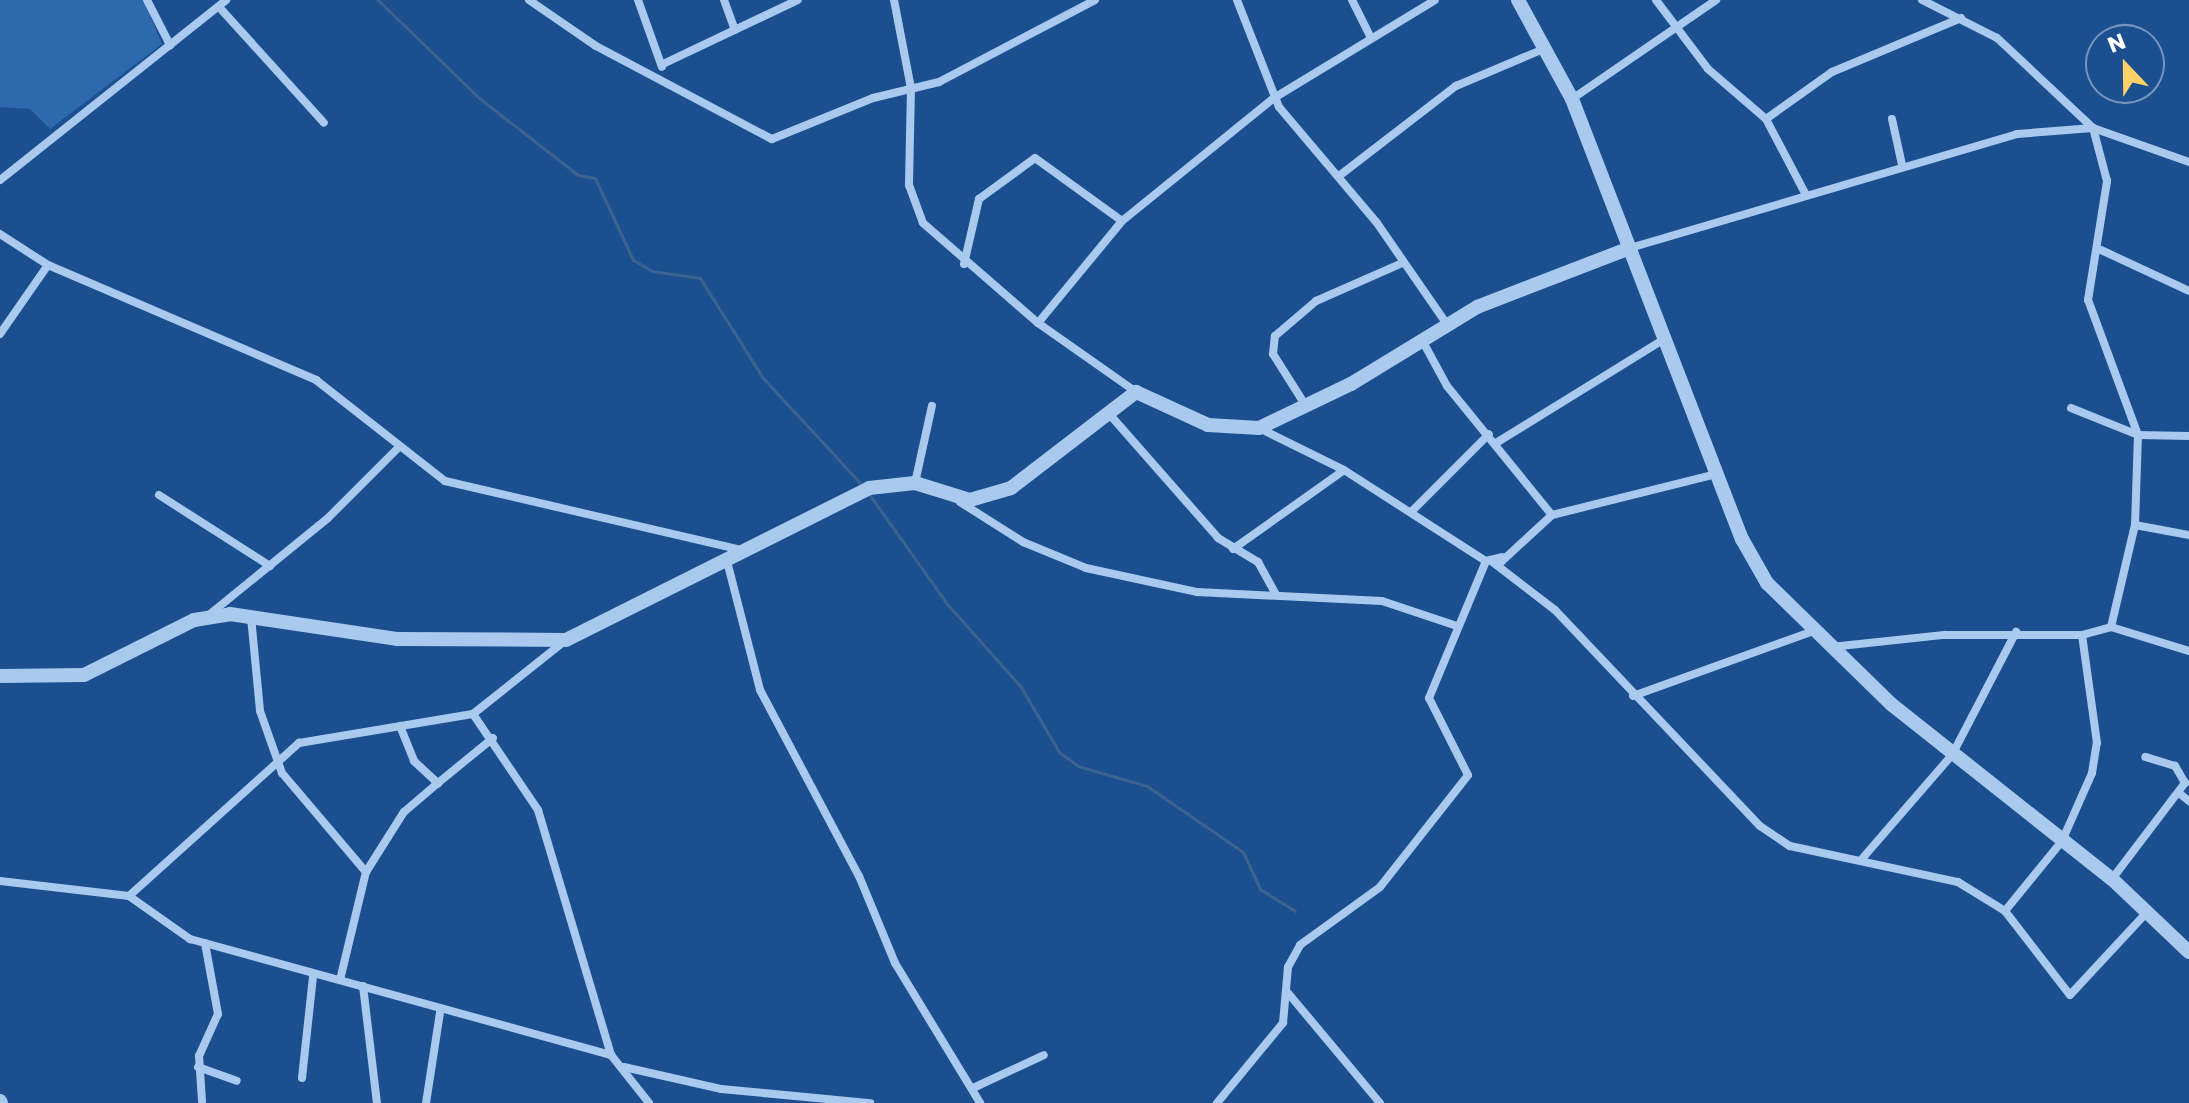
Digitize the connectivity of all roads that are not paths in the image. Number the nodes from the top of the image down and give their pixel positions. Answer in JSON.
{"nodes":[{"id":1,"x":147,"y":0,"type":"edge"},
{"id":2,"x":529,"y":0,"type":"edge"},
{"id":3,"x":638,"y":0,"type":"edge"},
{"id":4,"x":724,"y":0,"type":"edge"},
{"id":5,"x":798,"y":0,"type":"edge"},
{"id":6,"x":894,"y":0,"type":"edge"},
{"id":7,"x":1095,"y":0,"type":"edge"},
{"id":8,"x":1237,"y":0,"type":"edge"},
{"id":9,"x":1352,"y":0,"type":"edge"},
{"id":10,"x":1435,"y":0,"type":"edge"},
{"id":11,"x":1518,"y":0,"type":"edge"},
{"id":12,"x":1656,"y":0,"type":"edge"},
{"id":13,"x":1716,"y":0,"type":"edge"},
{"id":14,"x":1922,"y":0,"type":"edge"},
{"id":15,"x":222,"y":3,"type":"edge"},
{"id":16,"x":1961,"y":18,"type":"junction"},
{"id":17,"x":1676,"y":28,"type":"junction"},
{"id":18,"x":735,"y":30,"type":"junction"},
{"id":19,"x":1370,"y":36,"type":"junction"},
{"id":20,"x":170,"y":45,"type":"junction"},
{"id":21,"x":1547,"y":48,"type":"junction"},
{"id":22,"x":663,"y":64,"type":"junction"},
{"id":23,"x":660,"y":76,"type":"junction"},
{"id":24,"x":911,"y":88,"type":"junction"},
{"id":25,"x":1274,"y":98,"type":"junction"},
{"id":26,"x":1572,"y":99,"type":"junction"},
{"id":27,"x":1766,"y":119,"type":"junction"},
{"id":28,"x":1892,"y":119,"type":"dead end"},
{"id":29,"x":324,"y":123,"type":"dead end"},
{"id":30,"x":2093,"y":128,"type":"junction"},
{"id":31,"x":2189,"y":162,"type":"edge"},
{"id":32,"x":1902,"y":165,"type":"junction"},
{"id":33,"x":1339,"y":176,"type":"junction"},
{"id":34,"x":0,"y":180,"type":"edge"},
{"id":35,"x":1805,"y":193,"type":"junction"},
{"id":36,"x":1122,"y":221,"type":"junction"},
{"id":37,"x":0,"y":234,"type":"edge"},
{"id":38,"x":1630,"y":248,"type":"junction"},
{"id":39,"x":2101,"y":250,"type":"junction"},
{"id":40,"x":1402,"y":263,"type":"junction"},
{"id":41,"x":964,"y":264,"type":"junction"},
{"id":42,"x":48,"y":265,"type":"junction"},
{"id":43,"x":2189,"y":291,"type":"edge"},
{"id":44,"x":1038,"y":323,"type":"junction"},
{"id":45,"x":1446,"y":323,"type":"junction"},
{"id":46,"x":0,"y":334,"type":"edge"},
{"id":47,"x":1666,"y":338,"type":"junction"},
{"id":48,"x":1421,"y":339,"type":"junction"},
{"id":49,"x":1136,"y":392,"type":"junction"},
{"id":50,"x":1304,"y":403,"type":"junction"},
{"id":51,"x":932,"y":406,"type":"dead end"},
{"id":52,"x":2071,"y":408,"type":"dead end"},
{"id":53,"x":1111,"y":416,"type":"junction"},
{"id":54,"x":1259,"y":428,"type":"junction"},
{"id":55,"x":1489,"y":434,"type":"junction"},
{"id":56,"x":2138,"y":435,"type":"junction"},
{"id":57,"x":2189,"y":436,"type":"edge"},
{"id":58,"x":1496,"y":443,"type":"junction"},
{"id":59,"x":398,"y":448,"type":"junction"},
{"id":60,"x":1344,"y":470,"type":"junction"},
{"id":61,"x":1717,"y":474,"type":"junction"},
{"id":62,"x":915,"y":483,"type":"junction"},
{"id":63,"x":159,"y":495,"type":"dead end"},
{"id":64,"x":956,"y":500,"type":"junction"},
{"id":65,"x":1411,"y":512,"type":"junction"},
{"id":66,"x":1552,"y":515,"type":"junction"},
{"id":67,"x":2135,"y":525,"type":"junction"},
{"id":68,"x":2189,"y":535,"type":"edge"},
{"id":69,"x":1233,"y":549,"type":"junction"},
{"id":70,"x":749,"y":553,"type":"junction"},
{"id":71,"x":1488,"y":561,"type":"junction"},
{"id":72,"x":1501,"y":562,"type":"junction"},
{"id":73,"x":728,"y":565,"type":"junction"},
{"id":74,"x":270,"y":566,"type":"junction"},
{"id":75,"x":1275,"y":593,"type":"junction"},
{"id":76,"x":208,"y":616,"type":"junction"},
{"id":77,"x":251,"y":617,"type":"junction"},
{"id":78,"x":1457,"y":626,"type":"junction"},
{"id":79,"x":2111,"y":627,"type":"junction"},
{"id":80,"x":1811,"y":632,"type":"junction"},
{"id":81,"x":2016,"y":632,"type":"junction"},
{"id":82,"x":2082,"y":635,"type":"junction"},
{"id":83,"x":566,"y":640,"type":"junction"},
{"id":84,"x":1829,"y":648,"type":"junction"},
{"id":85,"x":2189,"y":651,"type":"edge"},
{"id":86,"x":0,"y":676,"type":"edge"},
{"id":87,"x":1633,"y":696,"type":"junction"},
{"id":88,"x":473,"y":714,"type":"junction"},
{"id":89,"x":400,"y":726,"type":"junction"},
{"id":90,"x":493,"y":738,"type":"junction"},
{"id":91,"x":1952,"y":755,"type":"junction"},
{"id":92,"x":2145,"y":757,"type":"dead end"},
{"id":93,"x":278,"y":763,"type":"junction"},
{"id":94,"x":438,"y":783,"type":"junction"},
{"id":95,"x":2179,"y":793,"type":"junction"},
{"id":96,"x":2189,"y":801,"type":"edge"},
{"id":97,"x":2062,"y":841,"type":"junction"},
{"id":98,"x":1861,"y":860,"type":"junction"},
{"id":99,"x":366,"y":872,"type":"junction"},
{"id":100,"x":2112,"y":879,"type":"junction"},
{"id":101,"x":0,"y":881,"type":"edge"},
{"id":102,"x":129,"y":896,"type":"junction"},
{"id":103,"x":2005,"y":911,"type":"junction"},
{"id":104,"x":2148,"y":911,"type":"junction"},
{"id":105,"x":205,"y":943,"type":"junction"},
{"id":106,"x":2189,"y":952,"type":"edge"},
{"id":107,"x":313,"y":976,"type":"junction"},
{"id":108,"x":340,"y":980,"type":"junction"},
{"id":109,"x":363,"y":986,"type":"junction"},
{"id":110,"x":1288,"y":993,"type":"junction"},
{"id":111,"x":440,"y":1013,"type":"junction"},
{"id":112,"x":611,"y":1055,"type":"junction"},
{"id":113,"x":1044,"y":1055,"type":"dead end"},
{"id":114,"x":198,"y":1067,"type":"junction"},
{"id":115,"x":623,"y":1067,"type":"junction"},
{"id":116,"x":302,"y":1078,"type":"dead end"},
{"id":117,"x":237,"y":1081,"type":"dead end"},
{"id":118,"x":973,"y":1088,"type":"junction"},
{"id":119,"x":202,"y":1101,"type":"dead end"},
{"id":120,"x":377,"y":1103,"type":"edge"},
{"id":121,"x":426,"y":1103,"type":"edge"},
{"id":122,"x":649,"y":1103,"type":"edge"},
{"id":123,"x":870,"y":1103,"type":"edge"},
{"id":124,"x":980,"y":1103,"type":"edge"},
{"id":125,"x":1217,"y":1103,"type":"edge"},
{"id":126,"x":1380,"y":1103,"type":"edge"}],
"edges":[{"from":1,"to":20,"type":"street"},
{"from":2,"to":23,"type":"street"},
{"from":3,"to":22,"type":"street"},
{"from":4,"to":18,"type":"street"},
{"from":5,"to":18,"type":"street"},
{"from":6,"to":24,"type":"street"},
{"from":7,"to":24,"type":"street"},
{"from":8,"to":25,"type":"street"},
{"from":9,"to":19,"type":"street"},
{"from":10,"to":19,"type":"street"},
{"from":11,"to":21,"type":"street"},
{"from":12,"to":17,"type":"street"},
{"from":13,"to":17,"type":"street"},
{"from":14,"to":16,"type":"street"},
{"from":15,"to":20,"type":"street"},
{"from":15,"to":29,"type":"street"},
{"from":16,"to":27,"type":"street"},
{"from":16,"to":30,"type":"street"},
{"from":17,"to":26,"type":"street"},
{"from":17,"to":27,"type":"street"},
{"from":18,"to":22,"type":"street"},
{"from":19,"to":25,"type":"street"},
{"from":20,"to":34,"type":"street"},
{"from":21,"to":26,"type":"street"},
{"from":21,"to":33,"type":"street"},
{"from":22,"to":23,"type":"street"},
{"from":23,"to":24,"type":"street"},
{"from":24,"to":41,"type":"street"},
{"from":25,"to":33,"type":"street"},
{"from":25,"to":36,"type":"street"},
{"from":26,"to":38,"type":"street"},
{"from":27,"to":35,"type":"street"},
{"from":28,"to":32,"type":"street"},
{"from":30,"to":31,"type":"street"},
{"from":30,"to":32,"type":"street"},
{"from":30,"to":39,"type":"street"},
{"from":32,"to":35,"type":"street"},
{"from":33,"to":40,"type":"street"},
{"from":35,"to":38,"type":"street"},
{"from":36,"to":41,"type":"street"},
{"from":36,"to":44,"type":"street"},
{"from":37,"to":42,"type":"street"},
{"from":38,"to":45,"type":"street"},
{"from":38,"to":47,"type":"street"},
{"from":39,"to":43,"type":"street"},
{"from":39,"to":56,"type":"street"},
{"from":40,"to":45,"type":"street"},
{"from":40,"to":50,"type":"street"},
{"from":41,"to":44,"type":"street"},
{"from":42,"to":46,"type":"street"},
{"from":42,"to":59,"type":"street"},
{"from":44,"to":49,"type":"street"},
{"from":45,"to":48,"type":"street"},
{"from":47,"to":58,"type":"street"},
{"from":47,"to":61,"type":"street"},
{"from":48,"to":50,"type":"street"},
{"from":48,"to":55,"type":"street"},
{"from":49,"to":53,"type":"street"},
{"from":49,"to":54,"type":"street"},
{"from":50,"to":54,"type":"street"},
{"from":51,"to":62,"type":"street"},
{"from":52,"to":56,"type":"street"},
{"from":53,"to":64,"type":"street"},
{"from":53,"to":69,"type":"street"},
{"from":54,"to":60,"type":"street"},
{"from":55,"to":58,"type":"street"},
{"from":55,"to":65,"type":"street"},
{"from":56,"to":57,"type":"street"},
{"from":56,"to":67,"type":"street"},
{"from":58,"to":66,"type":"street"},
{"from":59,"to":70,"type":"street"},
{"from":59,"to":74,"type":"street"},
{"from":60,"to":65,"type":"street"},
{"from":60,"to":69,"type":"street"},
{"from":61,"to":66,"type":"street"},
{"from":61,"to":80,"type":"street"},
{"from":62,"to":64,"type":"street"},
{"from":62,"to":70,"type":"street"},
{"from":63,"to":74,"type":"street"},
{"from":64,"to":75,"type":"street"},
{"from":65,"to":71,"type":"street"},
{"from":66,"to":72,"type":"street"},
{"from":67,"to":68,"type":"street"},
{"from":67,"to":79,"type":"street"},
{"from":69,"to":75,"type":"street"},
{"from":70,"to":73,"type":"street"},
{"from":71,"to":72,"type":"street"},
{"from":71,"to":78,"type":"street"},
{"from":72,"to":87,"type":"street"},
{"from":73,"to":83,"type":"street"},
{"from":73,"to":118,"type":"street"},
{"from":74,"to":76,"type":"street"},
{"from":75,"to":78,"type":"street"},
{"from":76,"to":77,"type":"street"},
{"from":76,"to":86,"type":"street"},
{"from":77,"to":83,"type":"street"},
{"from":77,"to":93,"type":"street"},
{"from":78,"to":110,"type":"street"},
{"from":79,"to":82,"type":"street"},
{"from":79,"to":85,"type":"street"},
{"from":80,"to":84,"type":"street"},
{"from":80,"to":87,"type":"street"},
{"from":81,"to":82,"type":"street"},
{"from":81,"to":84,"type":"street"},
{"from":81,"to":91,"type":"street"},
{"from":82,"to":97,"type":"street"},
{"from":83,"to":88,"type":"street"},
{"from":84,"to":91,"type":"street"},
{"from":87,"to":98,"type":"street"},
{"from":88,"to":89,"type":"street"},
{"from":88,"to":90,"type":"street"},
{"from":89,"to":93,"type":"street"},
{"from":89,"to":94,"type":"street"},
{"from":90,"to":94,"type":"street"},
{"from":90,"to":112,"type":"street"},
{"from":91,"to":97,"type":"street"},
{"from":91,"to":98,"type":"street"},
{"from":92,"to":95,"type":"street"},
{"from":93,"to":99,"type":"street"},
{"from":93,"to":102,"type":"street"},
{"from":94,"to":99,"type":"street"},
{"from":95,"to":96,"type":"street"},
{"from":95,"to":100,"type":"street"},
{"from":97,"to":100,"type":"street"},
{"from":97,"to":103,"type":"street"},
{"from":98,"to":103,"type":"street"},
{"from":99,"to":108,"type":"street"},
{"from":100,"to":104,"type":"street"},
{"from":101,"to":102,"type":"street"},
{"from":102,"to":105,"type":"street"},
{"from":103,"to":104,"type":"street"},
{"from":104,"to":106,"type":"street"},
{"from":105,"to":107,"type":"street"},
{"from":105,"to":114,"type":"street"},
{"from":107,"to":108,"type":"street"},
{"from":107,"to":116,"type":"street"},
{"from":108,"to":109,"type":"street"},
{"from":109,"to":111,"type":"street"},
{"from":109,"to":120,"type":"street"},
{"from":110,"to":125,"type":"street"},
{"from":110,"to":126,"type":"street"},
{"from":111,"to":112,"type":"street"},
{"from":111,"to":121,"type":"street"},
{"from":112,"to":115,"type":"street"},
{"from":113,"to":118,"type":"street"},
{"from":114,"to":117,"type":"street"},
{"from":114,"to":119,"type":"street"},
{"from":115,"to":122,"type":"street"},
{"from":115,"to":123,"type":"street"},
{"from":118,"to":124,"type":"street"}]}
